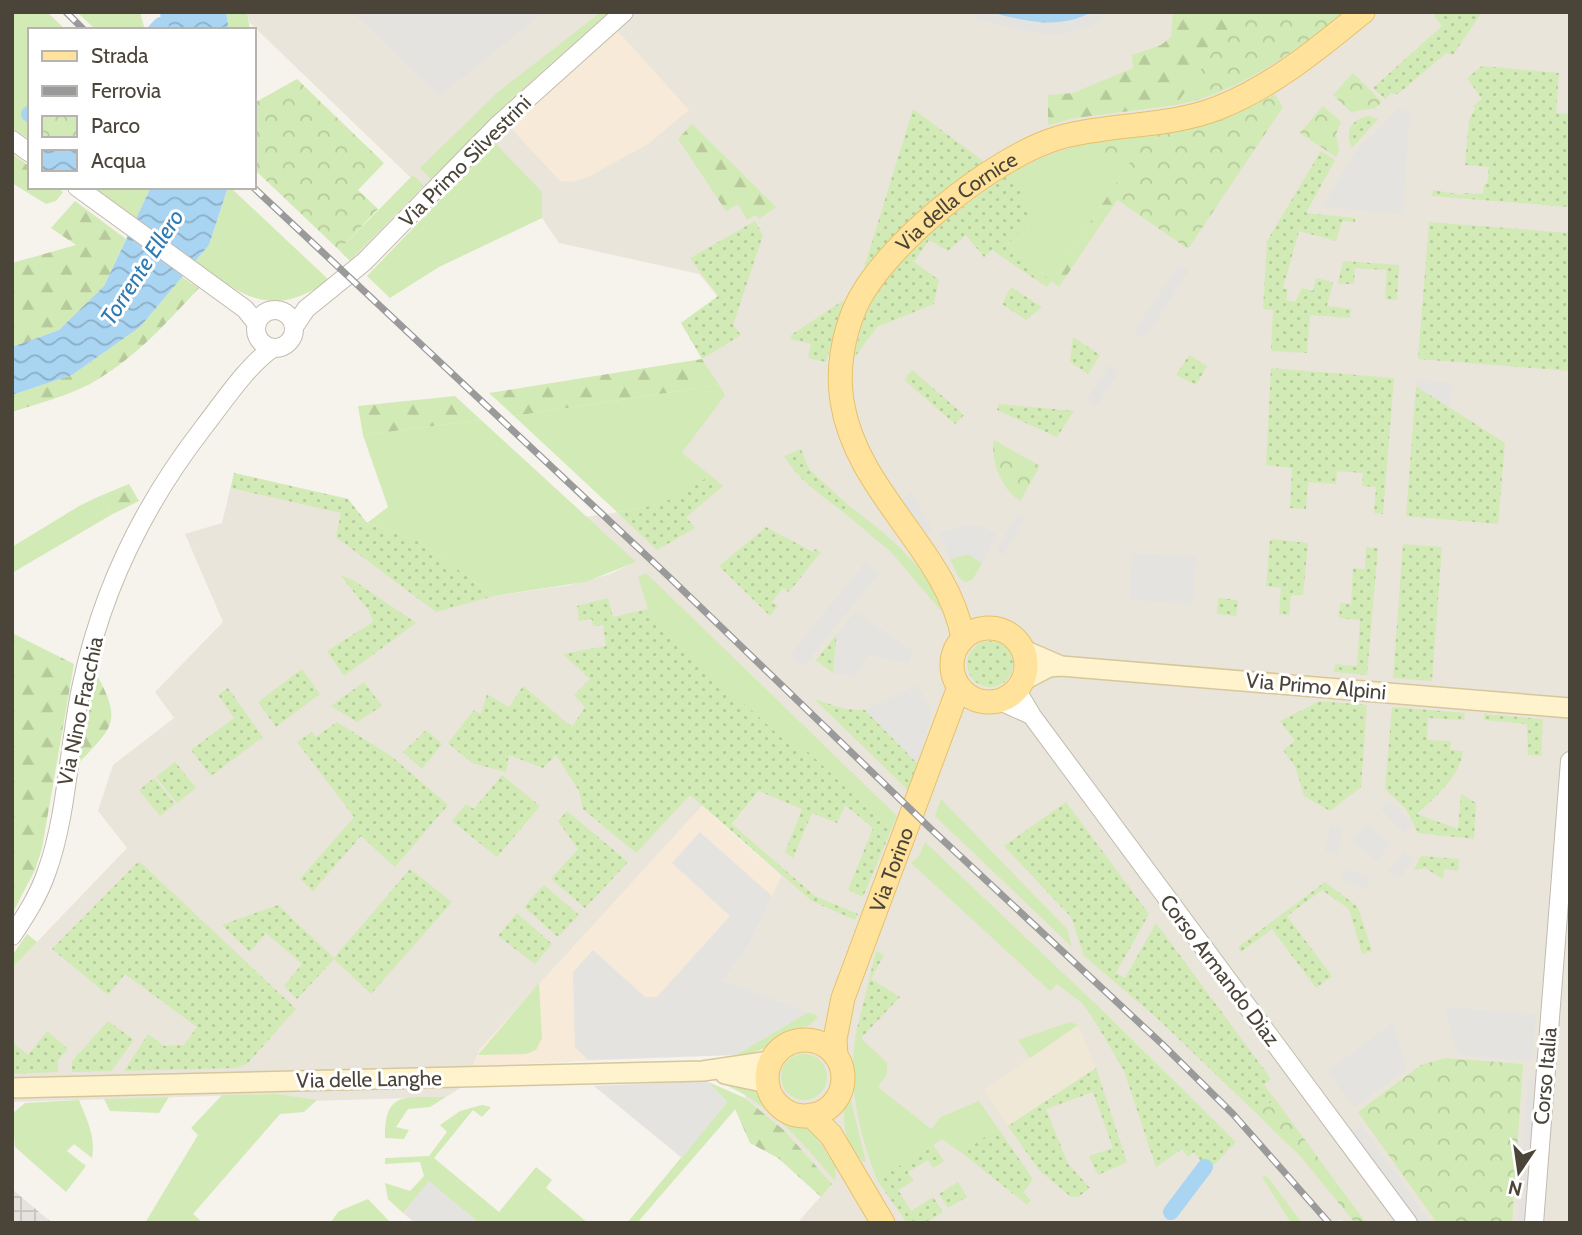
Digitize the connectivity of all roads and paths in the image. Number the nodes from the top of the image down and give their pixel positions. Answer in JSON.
{"nodes":[{"id":1,"x":624,"y":12,"type":"edge"},
{"id":2,"x":1363,"y":12,"type":"edge"},
{"id":3,"x":80,"y":189,"type":"edge"},
{"id":4,"x":273,"y":327,"type":"junction"},
{"id":5,"x":945,"y":588,"type":"junction"},
{"id":6,"x":991,"y":627,"type":"junction"},
{"id":7,"x":963,"y":638,"type":"junction"},
{"id":8,"x":1024,"y":650,"type":"junction"},
{"id":9,"x":1061,"y":666,"type":"junction"},
{"id":10,"x":958,"y":687,"type":"junction"},
{"id":11,"x":1005,"y":693,"type":"junction"},
{"id":12,"x":1570,"y":708,"type":"edge"},
{"id":13,"x":941,"y":740,"type":"junction"},
{"id":14,"x":1570,"y":761,"type":"edge"},
{"id":15,"x":14,"y":932,"type":"edge"},
{"id":16,"x":843,"y":998,"type":"junction"},
{"id":17,"x":812,"y":1040,"type":"junction"},
{"id":18,"x":836,"y":1056,"type":"junction"},
{"id":19,"x":769,"y":1072,"type":"junction"},
{"id":20,"x":12,"y":1086,"type":"edge"},
{"id":21,"x":833,"y":1104,"type":"junction"},
{"id":22,"x":811,"y":1115,"type":"junction"},
{"id":23,"x":846,"y":1158,"type":"junction"},
{"id":24,"x":883,"y":1223,"type":"edge"},
{"id":25,"x":1408,"y":1223,"type":"edge"},
{"id":26,"x":1534,"y":1223,"type":"edge"}],
"edges":[{"from":1,"to":4,"type":"street","name":"Via Primo Silvestrini"},
{"from":2,"to":5,"type":"main road","name":"Via della Cornice"},
{"from":3,"to":4,"type":"street","name":"Via Primo Silvestrini"},
{"from":4,"to":15,"type":"street","name":"Via Nino Fracchia"},
{"from":5,"to":6,"type":"main road","name":"Via della Cornice"},
{"from":5,"to":7,"type":"main road","name":"Via della Cornice"},
{"from":6,"to":7,"type":"main road"},
{"from":6,"to":8,"type":"main road"},
{"from":7,"to":10,"type":"main road"},
{"from":8,"to":9,"type":"main road","name":"Via Primo Alpini"},
{"from":8,"to":11,"type":"main road"},
{"from":9,"to":11,"type":"main road","name":"Via Primo Alpini"},
{"from":9,"to":12,"type":"main road","name":"Via Primo Alpini"},
{"from":10,"to":11,"type":"main road"},
{"from":10,"to":13,"type":"main road","name":"Via Torino"},
{"from":11,"to":13,"type":"main road","name":"Via Torino"},
{"from":11,"to":25,"type":"street","name":"Corso Armando Diaz"},
{"from":13,"to":16,"type":"main road","name":"Via Torino"},
{"from":14,"to":26,"type":"street","name":"Corso Italia"},
{"from":16,"to":17,"type":"main road","name":"Via Torino"},
{"from":16,"to":18,"type":"main road","name":"Via Torino"},
{"from":17,"to":18,"type":"main road"},
{"from":17,"to":19,"type":"main road"},
{"from":18,"to":21,"type":"main road","name":"Via Torino"},
{"from":19,"to":20,"type":"main road","name":"Via delle Langhe"},
{"from":19,"to":22,"type":"main road"},
{"from":21,"to":22,"type":"main road"},
{"from":21,"to":23,"type":"main road","name":"Via Torino"},
{"from":22,"to":23,"type":"main road","name":"Via Torino"},
{"from":23,"to":24,"type":"main road","name":"Via Torino"}]}
